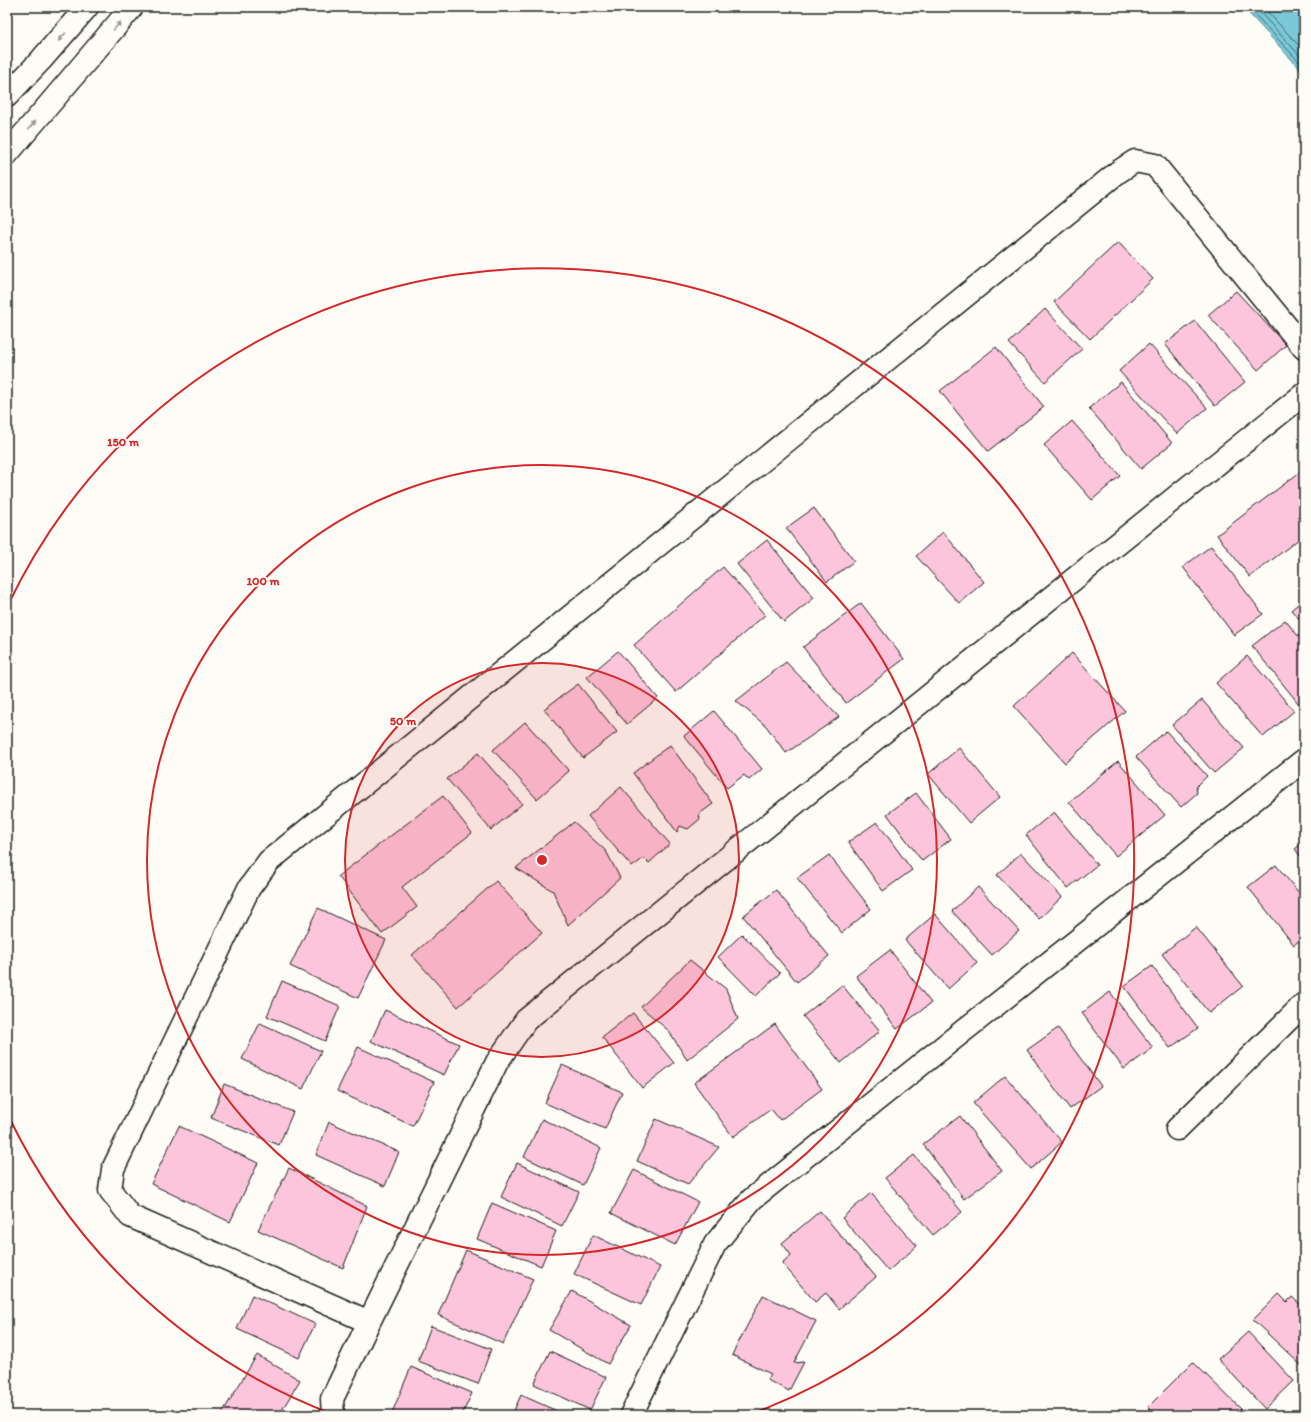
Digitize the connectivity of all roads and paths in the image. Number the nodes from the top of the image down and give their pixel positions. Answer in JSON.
{"nodes":[{"id":1,"x":87,"y":7,"type":"edge"},
{"id":2,"x":132,"y":7,"type":"edge"},
{"id":3,"x":7,"y":96,"type":"edge"},
{"id":4,"x":7,"y":154,"type":"edge"},
{"id":5,"x":1304,"y":348,"type":"edge"},
{"id":6,"x":1304,"y":394,"type":"edge"},
{"id":7,"x":1304,"y":760,"type":"edge"},
{"id":8,"x":1304,"y":1004,"type":"edge"},
{"id":9,"x":1177,"y":1129,"type":"dead end"},
{"id":10,"x":369,"y":1322,"type":"junction"},
{"id":11,"x":333,"y":1415,"type":"edge"},
{"id":12,"x":631,"y":1415,"type":"edge"}],
"edges":[{"from":1,"to":3,"type":"street","one_way":true},
{"from":4,"to":2,"type":"street","one_way":true},
{"from":5,"to":10,"type":"street"},
{"from":6,"to":10,"type":"street"},
{"from":7,"to":12,"type":"street"},
{"from":8,"to":9,"type":"street"},
{"from":10,"to":11,"type":"street"}]}
